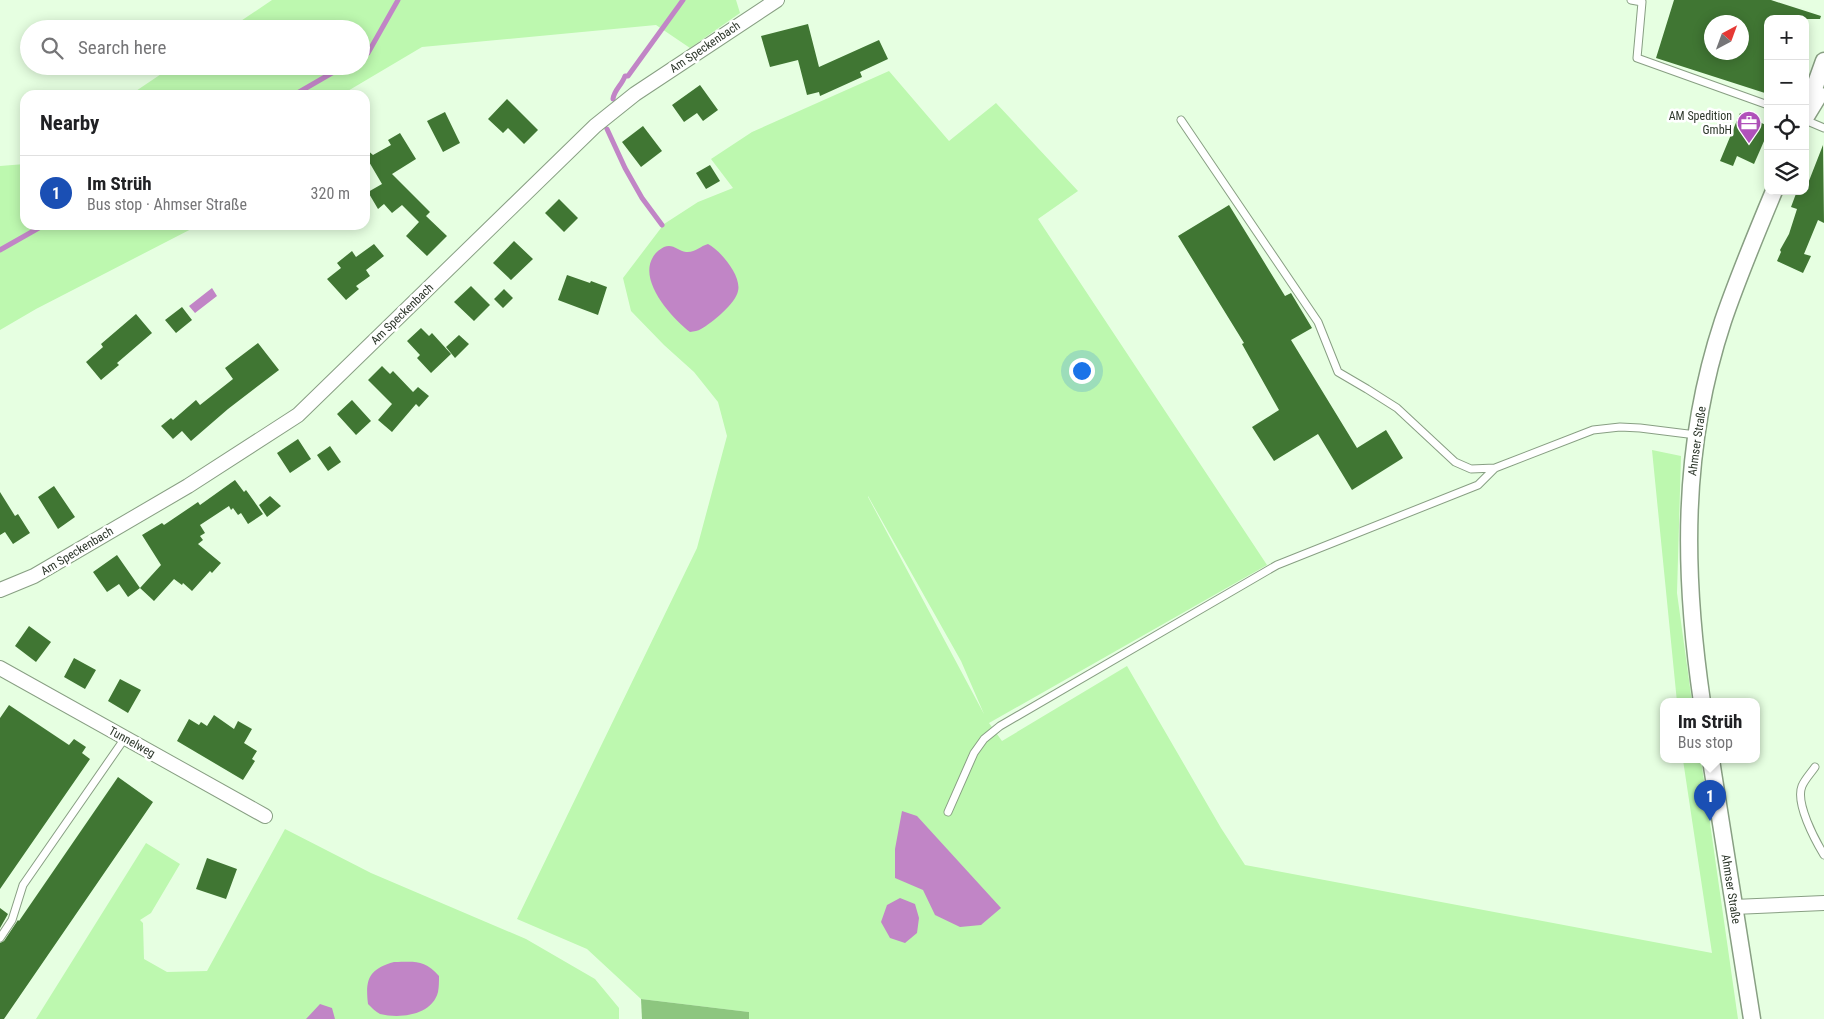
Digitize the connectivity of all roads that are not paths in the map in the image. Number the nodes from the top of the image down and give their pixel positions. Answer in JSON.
{"nodes":[{"id":1,"x":777,"y":0,"type":"edge"},
{"id":2,"x":1631,"y":0,"type":"edge"},
{"id":3,"x":1824,"y":61,"type":"edge"},
{"id":4,"x":1824,"y":87,"type":"edge"},
{"id":5,"x":1813,"y":102,"type":"junction"},
{"id":6,"x":1764,"y":104,"type":"edge"},
{"id":7,"x":1809,"y":110,"type":"edge"},
{"id":8,"x":1182,"y":120,"type":"dead end"},
{"id":9,"x":1809,"y":121,"type":"edge"},
{"id":10,"x":1824,"y":128,"type":"edge"},
{"id":11,"x":1772,"y":195,"type":"edge"},
{"id":12,"x":1696,"y":435,"type":"junction"},
{"id":13,"x":1495,"y":468,"type":"junction"},
{"id":14,"x":0,"y":590,"type":"edge"},
{"id":15,"x":0,"y":668,"type":"edge"},
{"id":16,"x":1702,"y":698,"type":"edge"},
{"id":17,"x":125,"y":738,"type":"junction"},
{"id":18,"x":1711,"y":763,"type":"edge"},
{"id":19,"x":1815,"y":767,"type":"dead end"},
{"id":20,"x":948,"y":812,"type":"dead end"},
{"id":21,"x":265,"y":816,"type":"dead end"},
{"id":22,"x":1824,"y":855,"type":"edge"},
{"id":23,"x":1824,"y":903,"type":"edge"},
{"id":24,"x":1734,"y":907,"type":"junction"},
{"id":25,"x":0,"y":938,"type":"edge"},
{"id":26,"x":1752,"y":1019,"type":"edge"}],
"edges":[{"from":1,"to":14,"type":"street","name":"Am Speckenbach"},
{"from":2,"to":6,"type":"lane"},
{"from":3,"to":5,"type":"street"},
{"from":4,"to":5,"type":"street"},
{"from":5,"to":7,"type":"street"},
{"from":8,"to":13,"type":"lane"},
{"from":9,"to":10,"type":"lane"},
{"from":11,"to":12,"type":"street","name":"Ahmser Straße"},
{"from":12,"to":13,"type":"lane"},
{"from":12,"to":16,"type":"street","name":"Ahmser Straße"},
{"from":13,"to":20,"type":"lane"},
{"from":15,"to":17,"type":"street","name":"Tunnelweg"},
{"from":17,"to":21,"type":"street","name":"Tunnelweg"},
{"from":17,"to":25,"type":"lane"},
{"from":18,"to":24,"type":"street","name":"Ahmser Straße"},
{"from":19,"to":22,"type":"lane"},
{"from":23,"to":24,"type":"street"},
{"from":24,"to":26,"type":"street","name":"Ahmser Straße"}]}
